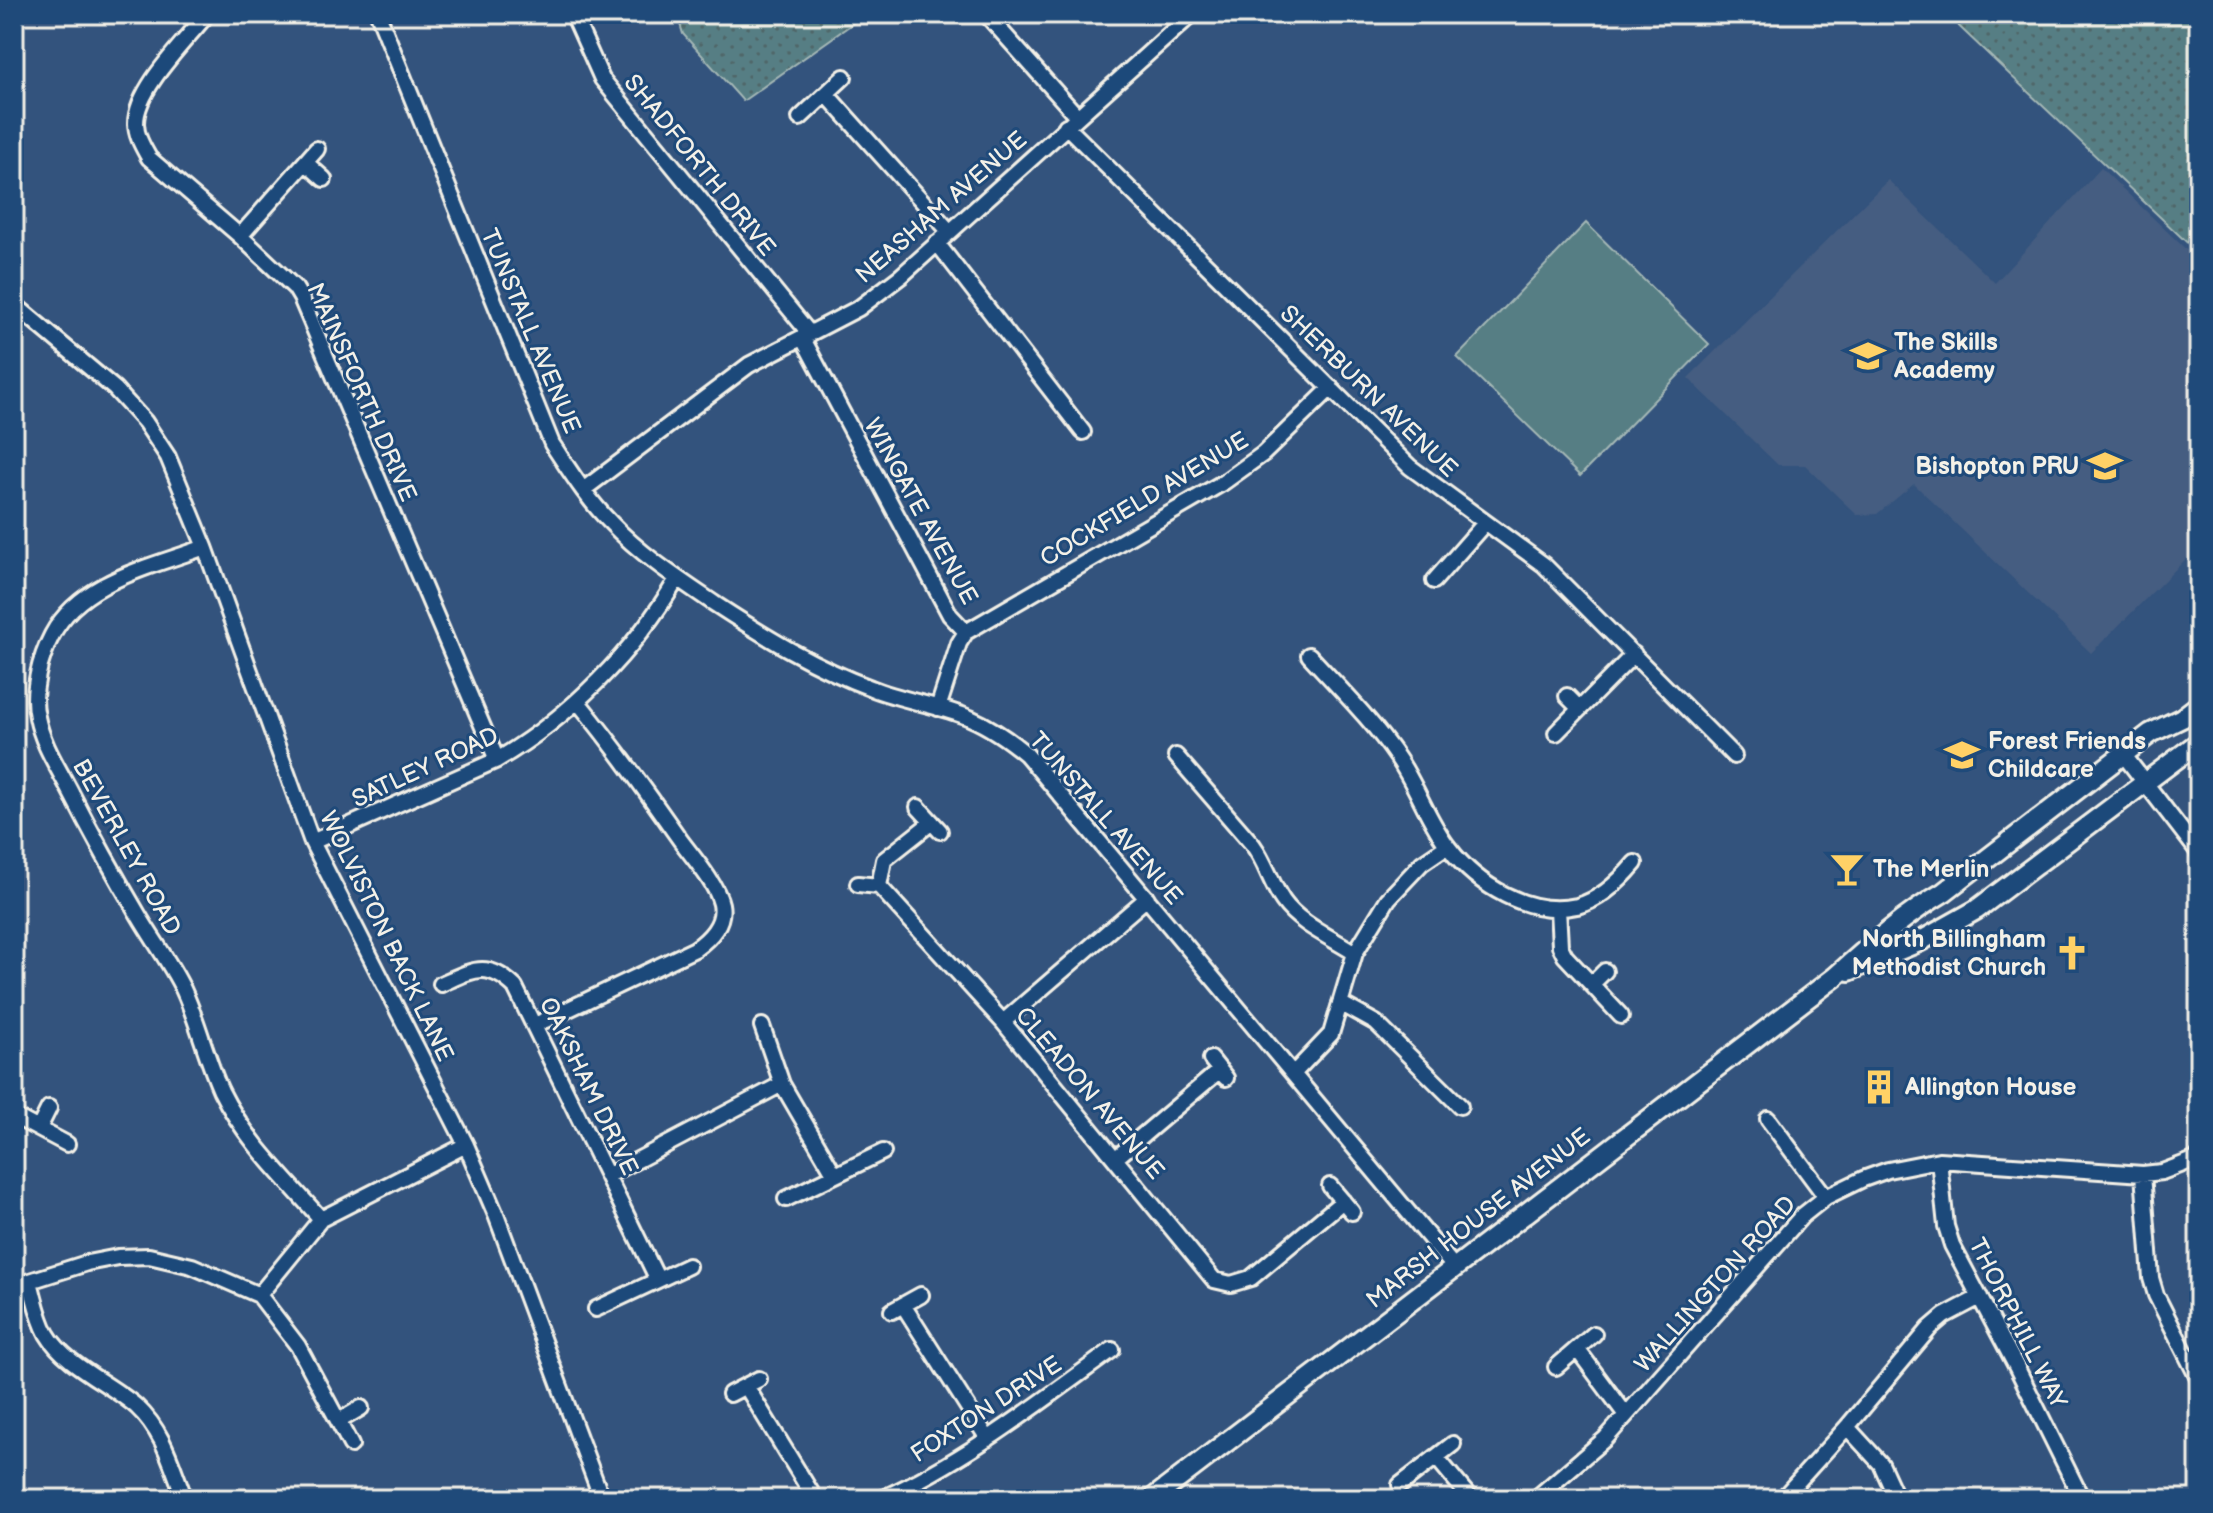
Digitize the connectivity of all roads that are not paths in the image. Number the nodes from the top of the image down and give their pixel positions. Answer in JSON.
{"nodes":[{"id":1,"x":207,"y":14,"type":"edge"},
{"id":2,"x":378,"y":14,"type":"edge"},
{"id":3,"x":573,"y":14,"type":"edge"},
{"id":4,"x":986,"y":14,"type":"edge"},
{"id":5,"x":1192,"y":14,"type":"edge"},
{"id":6,"x":844,"y":77,"type":"dead end"},
{"id":7,"x":827,"y":95,"type":"junction"},
{"id":8,"x":800,"y":118,"type":"dead end"},
{"id":9,"x":1071,"y":121,"type":"junction"},
{"id":10,"x":317,"y":149,"type":"dead end"},
{"id":11,"x":306,"y":163,"type":"junction"},
{"id":12,"x":324,"y":179,"type":"dead end"},
{"id":13,"x":950,"y":232,"type":"junction"},
{"id":14,"x":240,"y":236,"type":"junction"},
{"id":15,"x":937,"y":243,"type":"junction"},
{"id":16,"x":14,"y":304,"type":"edge"},
{"id":17,"x":806,"y":335,"type":"junction"},
{"id":18,"x":1331,"y":388,"type":"junction"},
{"id":19,"x":1083,"y":432,"type":"dead end"},
{"id":20,"x":583,"y":490,"type":"junction"},
{"id":21,"x":1485,"y":523,"type":"junction"},
{"id":22,"x":205,"y":547,"type":"junction"},
{"id":23,"x":1433,"y":555,"type":"dead end"},
{"id":24,"x":1446,"y":567,"type":"junction"},
{"id":25,"x":677,"y":579,"type":"junction"},
{"id":26,"x":1434,"y":581,"type":"dead end"},
{"id":27,"x":966,"y":632,"type":"junction"},
{"id":28,"x":1634,"y":654,"type":"junction"},
{"id":29,"x":1309,"y":655,"type":"dead end"},
{"id":30,"x":1567,"y":696,"type":"dead end"},
{"id":31,"x":578,"y":702,"type":"junction"},
{"id":32,"x":2199,"y":705,"type":"edge"},
{"id":33,"x":938,"y":708,"type":"junction"},
{"id":34,"x":1580,"y":709,"type":"junction"},
{"id":35,"x":1556,"y":733,"type":"dead end"},
{"id":36,"x":2199,"y":742,"type":"edge"},
{"id":37,"x":2123,"y":754,"type":"junction"},
{"id":38,"x":1176,"y":756,"type":"dead end"},
{"id":39,"x":1734,"y":756,"type":"dead end"},
{"id":40,"x":497,"y":760,"type":"junction"},
{"id":41,"x":2144,"y":784,"type":"junction"},
{"id":42,"x":918,"y":807,"type":"dead end"},
{"id":43,"x":312,"y":842,"type":"junction"},
{"id":44,"x":1447,"y":846,"type":"junction"},
{"id":45,"x":2199,"y":853,"type":"edge"},
{"id":46,"x":1635,"y":863,"type":"dead end"},
{"id":47,"x":858,"y":884,"type":"dead end"},
{"id":48,"x":879,"y":886,"type":"junction"},
{"id":49,"x":1147,"y":898,"type":"junction"},
{"id":50,"x":1558,"y":909,"type":"junction"},
{"id":51,"x":1355,"y":953,"type":"junction"},
{"id":52,"x":1605,"y":971,"type":"dead end"},
{"id":53,"x":1835,"y":977,"type":"junction"},
{"id":54,"x":441,"y":984,"type":"dead end"},
{"id":55,"x":1592,"y":984,"type":"junction"},
{"id":56,"x":1340,"y":1003,"type":"junction"},
{"id":57,"x":1621,"y":1016,"type":"dead end"},
{"id":58,"x":1003,"y":1022,"type":"junction"},
{"id":59,"x":535,"y":1025,"type":"junction"},
{"id":60,"x":762,"y":1026,"type":"dead end"},
{"id":61,"x":1219,"y":1069,"type":"dead end"},
{"id":62,"x":1293,"y":1074,"type":"junction"},
{"id":63,"x":782,"y":1084,"type":"junction"},
{"id":64,"x":1460,"y":1106,"type":"dead end"},
{"id":65,"x":49,"y":1108,"type":"dead end"},
{"id":66,"x":14,"y":1116,"type":"edge"},
{"id":67,"x":1768,"y":1119,"type":"dead end"},
{"id":68,"x":39,"y":1128,"type":"junction"},
{"id":69,"x":67,"y":1144,"type":"dead end"},
{"id":70,"x":466,"y":1145,"type":"junction"},
{"id":71,"x":883,"y":1152,"type":"dead end"},
{"id":72,"x":1116,"y":1158,"type":"junction"},
{"id":73,"x":2199,"y":1158,"type":"edge"},
{"id":74,"x":1939,"y":1160,"type":"junction"},
{"id":75,"x":2143,"y":1174,"type":"junction"},
{"id":76,"x":609,"y":1175,"type":"junction"},
{"id":77,"x":835,"y":1175,"type":"junction"},
{"id":78,"x":1330,"y":1186,"type":"dead end"},
{"id":79,"x":1826,"y":1197,"type":"junction"},
{"id":80,"x":786,"y":1199,"type":"dead end"},
{"id":81,"x":321,"y":1219,"type":"junction"},
{"id":82,"x":688,"y":1266,"type":"dead end"},
{"id":83,"x":1454,"y":1267,"type":"junction"},
{"id":84,"x":658,"y":1280,"type":"junction"},
{"id":85,"x":30,"y":1282,"type":"junction"},
{"id":86,"x":14,"y":1286,"type":"edge"},
{"id":87,"x":259,"y":1295,"type":"junction"},
{"id":88,"x":921,"y":1295,"type":"dead end"},
{"id":89,"x":1980,"y":1297,"type":"junction"},
{"id":90,"x":596,"y":1309,"type":"dead end"},
{"id":91,"x":1594,"y":1334,"type":"dead end"},
{"id":92,"x":2199,"y":1341,"type":"edge"},
{"id":93,"x":1577,"y":1349,"type":"junction"},
{"id":94,"x":2184,"y":1349,"type":"junction"},
{"id":95,"x":1112,"y":1350,"type":"dead end"},
{"id":96,"x":1556,"y":1367,"type":"dead end"},
{"id":97,"x":2199,"y":1380,"type":"edge"},
{"id":98,"x":730,"y":1394,"type":"dead end"},
{"id":99,"x":361,"y":1408,"type":"dead end"},
{"id":100,"x":1626,"y":1415,"type":"junction"},
{"id":101,"x":339,"y":1421,"type":"junction"},
{"id":102,"x":1847,"y":1427,"type":"junction"},
{"id":103,"x":988,"y":1439,"type":"junction"},
{"id":104,"x":1453,"y":1444,"type":"dead end"},
{"id":105,"x":351,"y":1445,"type":"dead end"},
{"id":106,"x":1436,"y":1457,"type":"junction"},
{"id":107,"x":1400,"y":1485,"type":"dead end"},
{"id":108,"x":908,"y":1487,"type":"junction"},
{"id":109,"x":185,"y":1499,"type":"edge"},
{"id":110,"x":602,"y":1499,"type":"edge"},
{"id":111,"x":815,"y":1499,"type":"edge"},
{"id":112,"x":881,"y":1499,"type":"edge"},
{"id":113,"x":917,"y":1499,"type":"edge"},
{"id":114,"x":1152,"y":1499,"type":"edge"},
{"id":115,"x":1471,"y":1499,"type":"edge"},
{"id":116,"x":1535,"y":1499,"type":"edge"},
{"id":117,"x":1782,"y":1499,"type":"edge"},
{"id":118,"x":1897,"y":1499,"type":"edge"},
{"id":119,"x":2082,"y":1499,"type":"edge"}],
"edges":[{"from":1,"to":14,"type":"street","name":"MAINSFORTH DRIVE"},
{"from":2,"to":20,"type":"street","name":"TUNSTALL AVENUE"},
{"from":3,"to":17,"type":"street","name":"SHADFORTH DRIVE"},
{"from":4,"to":9,"type":"street","name":"SHERBURN AVENUE"},
{"from":5,"to":9,"type":"street","name":"NEASHAM AVENUE"},
{"from":6,"to":7,"type":"street"},
{"from":7,"to":8,"type":"street"},
{"from":7,"to":13,"type":"street"},
{"from":9,"to":13,"type":"street","name":"NEASHAM AVENUE"},
{"from":9,"to":18,"type":"street","name":"SHERBURN AVENUE"},
{"from":10,"to":11,"type":"street"},
{"from":11,"to":12,"type":"street"},
{"from":11,"to":14,"type":"street"},
{"from":13,"to":15,"type":"street","name":"NEASHAM AVENUE"},
{"from":14,"to":40,"type":"street","name":"MAINSFORTH DRIVE"},
{"from":15,"to":17,"type":"street","name":"NEASHAM AVENUE"},
{"from":15,"to":19,"type":"street"},
{"from":16,"to":22,"type":"street","name":"WOLVISTON BACK LANE"},
{"from":17,"to":20,"type":"street","name":"NEASHAM AVENUE"},
{"from":17,"to":27,"type":"street","name":"WINGATE AVENUE"},
{"from":18,"to":21,"type":"street","name":"SHERBURN AVENUE"},
{"from":18,"to":27,"type":"street","name":"COCKFIELD AVENUE"},
{"from":20,"to":25,"type":"street","name":"TUNSTALL AVENUE"},
{"from":21,"to":24,"type":"street"},
{"from":21,"to":28,"type":"street","name":"SHERBURN AVENUE"},
{"from":22,"to":43,"type":"street","name":"WOLVISTON BACK LANE"},
{"from":22,"to":81,"type":"street","name":"BEVERLEY ROAD"},
{"from":23,"to":24,"type":"street"},
{"from":24,"to":26,"type":"street"},
{"from":25,"to":31,"type":"street","name":"SATLEY ROAD"},
{"from":25,"to":33,"type":"street","name":"TUNSTALL AVENUE"},
{"from":27,"to":33,"type":"street","name":"WINGATE AVENUE"},
{"from":28,"to":34,"type":"street"},
{"from":28,"to":39,"type":"street","name":"SHERBURN AVENUE"},
{"from":29,"to":44,"type":"street"},
{"from":30,"to":34,"type":"street"},
{"from":31,"to":40,"type":"street","name":"SATLEY ROAD"},
{"from":31,"to":59,"type":"street"},
{"from":32,"to":37,"type":"street","name":"MARSH HOUSE AVENUE"},
{"from":33,"to":49,"type":"street","name":"TUNSTALL AVENUE"},
{"from":34,"to":35,"type":"street"},
{"from":36,"to":41,"type":"street","name":"MARSH HOUSE AVENUE"},
{"from":37,"to":41,"type":"street"},
{"from":37,"to":53,"type":"street","name":"MARSH HOUSE AVENUE"},
{"from":38,"to":51,"type":"street"},
{"from":40,"to":43,"type":"street","name":"SATLEY ROAD"},
{"from":41,"to":45,"type":"street"},
{"from":41,"to":53,"type":"street","name":"MARSH HOUSE AVENUE"},
{"from":42,"to":48,"type":"street"},
{"from":43,"to":70,"type":"street","name":"WOLVISTON BACK LANE"},
{"from":44,"to":50,"type":"street"},
{"from":44,"to":51,"type":"street"},
{"from":46,"to":50,"type":"street"},
{"from":47,"to":48,"type":"street"},
{"from":48,"to":58,"type":"street","name":"CLEADON AVENUE"},
{"from":49,"to":58,"type":"street"},
{"from":49,"to":62,"type":"street","name":"TUNSTALL AVENUE"},
{"from":50,"to":55,"type":"street"},
{"from":51,"to":56,"type":"street"},
{"from":52,"to":55,"type":"street"},
{"from":53,"to":83,"type":"street","name":"MARSH HOUSE AVENUE"},
{"from":54,"to":59,"type":"street","name":"OAKSHAM DRIVE"},
{"from":55,"to":57,"type":"street"},
{"from":56,"to":62,"type":"street"},
{"from":56,"to":64,"type":"street"},
{"from":58,"to":72,"type":"street","name":"CLEADON AVENUE"},
{"from":59,"to":76,"type":"street","name":"OAKSHAM DRIVE"},
{"from":60,"to":63,"type":"street"},
{"from":61,"to":72,"type":"street"},
{"from":62,"to":83,"type":"street","name":"TUNSTALL AVENUE"},
{"from":63,"to":76,"type":"street"},
{"from":63,"to":77,"type":"street"},
{"from":65,"to":68,"type":"street"},
{"from":66,"to":68,"type":"street"},
{"from":67,"to":79,"type":"street"},
{"from":68,"to":69,"type":"street"},
{"from":70,"to":81,"type":"street"},
{"from":70,"to":110,"type":"street","name":"WOLVISTON BACK LANE"},
{"from":71,"to":77,"type":"street"},
{"from":72,"to":78,"type":"street","name":"CLEADON AVENUE"},
{"from":73,"to":75,"type":"street","name":"WALLINGTON ROAD"},
{"from":74,"to":75,"type":"street","name":"WALLINGTON ROAD"},
{"from":74,"to":79,"type":"street","name":"WALLINGTON ROAD"},
{"from":74,"to":89,"type":"street","name":"THORPHILL WAY"},
{"from":75,"to":94,"type":"street"},
{"from":76,"to":84,"type":"street","name":"OAKSHAM DRIVE"},
{"from":77,"to":80,"type":"street"},
{"from":79,"to":100,"type":"street","name":"WALLINGTON ROAD"},
{"from":81,"to":87,"type":"street"},
{"from":82,"to":84,"type":"street"},
{"from":83,"to":114,"type":"street","name":"MARSH HOUSE AVENUE"},
{"from":84,"to":90,"type":"street"},
{"from":85,"to":86,"type":"street"},
{"from":85,"to":87,"type":"street"},
{"from":85,"to":109,"type":"street"},
{"from":87,"to":101,"type":"street"},
{"from":88,"to":103,"type":"street"},
{"from":89,"to":102,"type":"street"},
{"from":89,"to":119,"type":"street","name":"THORPHILL WAY"},
{"from":91,"to":93,"type":"street"},
{"from":92,"to":94,"type":"street"},
{"from":93,"to":96,"type":"street"},
{"from":93,"to":100,"type":"street"},
{"from":94,"to":97,"type":"street"},
{"from":95,"to":103,"type":"street","name":"FOXTON DRIVE"},
{"from":98,"to":111,"type":"street"},
{"from":99,"to":101,"type":"street"},
{"from":100,"to":116,"type":"street","name":"WALLINGTON ROAD"},
{"from":101,"to":105,"type":"street"},
{"from":102,"to":117,"type":"street"},
{"from":102,"to":118,"type":"street"},
{"from":103,"to":108,"type":"street","name":"FOXTON DRIVE"},
{"from":104,"to":106,"type":"street"},
{"from":106,"to":107,"type":"street"},
{"from":106,"to":115,"type":"street"},
{"from":108,"to":112,"type":"street","name":"FOXTON DRIVE"},
{"from":108,"to":113,"type":"street"}]}
